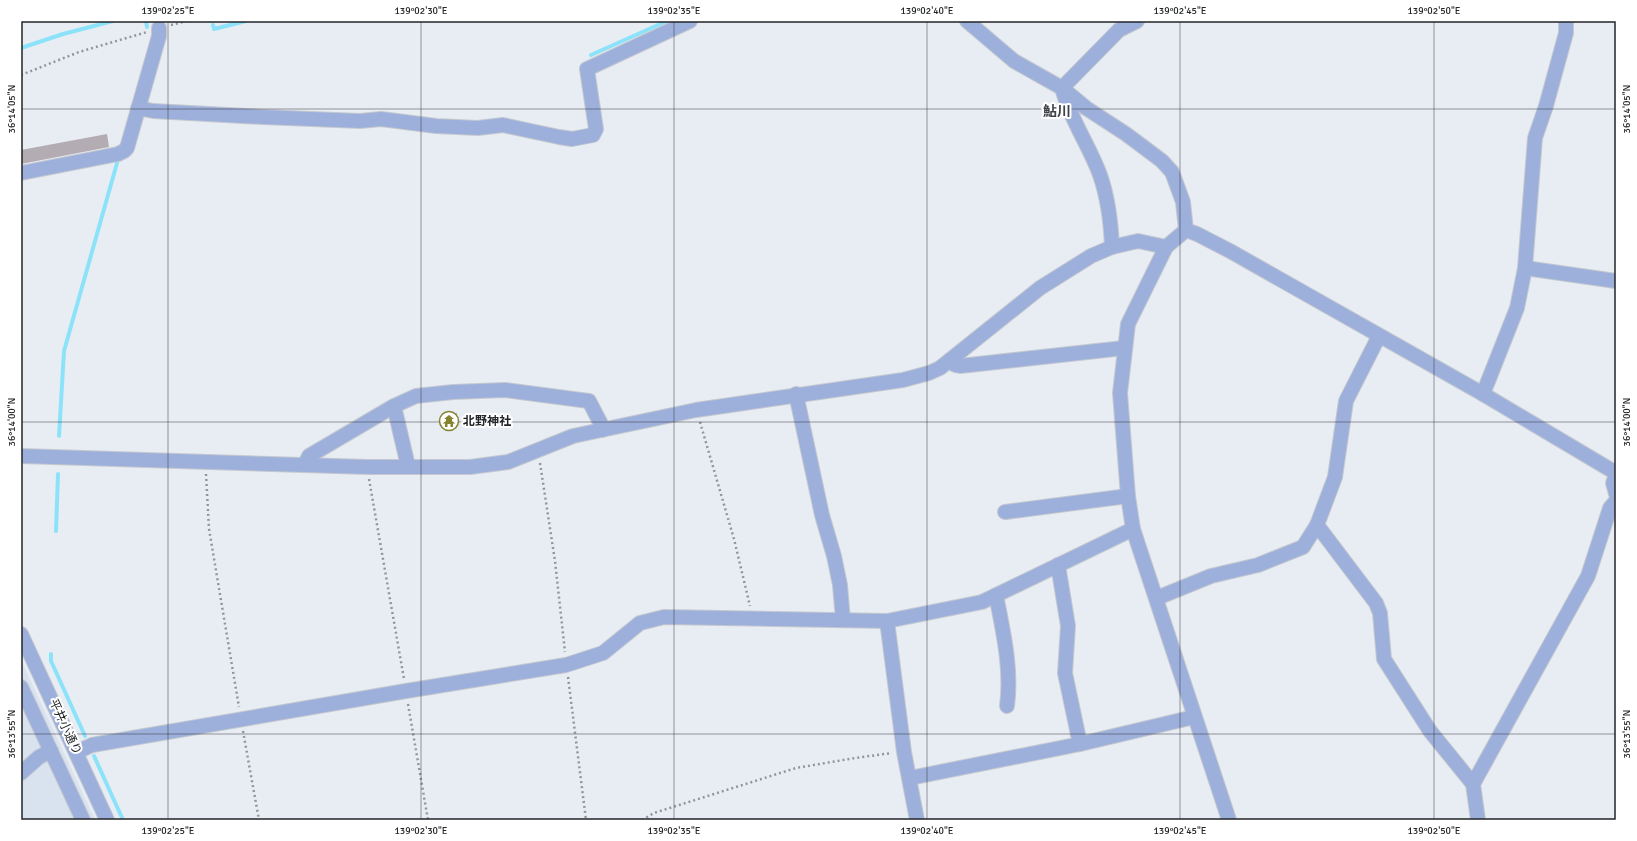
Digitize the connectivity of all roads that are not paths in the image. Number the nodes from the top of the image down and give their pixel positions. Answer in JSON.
{"nodes":[{"id":1,"x":690,"y":21,"type":"edge"},
{"id":2,"x":967,"y":21,"type":"edge"},
{"id":3,"x":1138,"y":21,"type":"edge"},
{"id":4,"x":1566,"y":21,"type":"edge"},
{"id":5,"x":159,"y":28,"type":"road end"},
{"id":6,"x":1062,"y":88,"type":"junction"},
{"id":7,"x":138,"y":108,"type":"junction"},
{"id":8,"x":21,"y":173,"type":"edge"},
{"id":9,"x":1186,"y":230,"type":"junction"},
{"id":10,"x":1112,"y":247,"type":"junction"},
{"id":11,"x":1166,"y":247,"type":"junction"},
{"id":12,"x":1525,"y":268,"type":"junction"},
{"id":13,"x":1616,"y":281,"type":"edge"},
{"id":14,"x":1379,"y":336,"type":"junction"},
{"id":15,"x":1124,"y":348,"type":"junction"},
{"id":16,"x":951,"y":360,"type":"junction"},
{"id":17,"x":796,"y":394,"type":"junction"},
{"id":18,"x":1483,"y":394,"type":"junction"},
{"id":19,"x":394,"y":406,"type":"junction"},
{"id":20,"x":602,"y":430,"type":"junction"},
{"id":21,"x":21,"y":456,"type":"edge"},
{"id":22,"x":305,"y":464,"type":"junction"},
{"id":23,"x":408,"y":466,"type":"junction"},
{"id":24,"x":1616,"y":474,"type":"edge"},
{"id":25,"x":1616,"y":494,"type":"edge"},
{"id":26,"x":1128,"y":496,"type":"junction"},
{"id":27,"x":1616,"y":501,"type":"edge"},
{"id":28,"x":1005,"y":512,"type":"dead end"},
{"id":29,"x":1317,"y":525,"type":"junction"},
{"id":30,"x":1133,"y":529,"type":"junction"},
{"id":31,"x":1058,"y":565,"type":"junction"},
{"id":32,"x":996,"y":595,"type":"junction"},
{"id":33,"x":1157,"y":598,"type":"junction"},
{"id":34,"x":843,"y":620,"type":"junction"},
{"id":35,"x":887,"y":621,"type":"junction"},
{"id":36,"x":21,"y":634,"type":"edge"},
{"id":37,"x":21,"y":687,"type":"edge"},
{"id":38,"x":1007,"y":706,"type":"dead end"},
{"id":39,"x":1194,"y":717,"type":"junction"},
{"id":40,"x":1080,"y":744,"type":"junction"},
{"id":41,"x":51,"y":751,"type":"junction"},
{"id":42,"x":77,"y":752,"type":"junction"},
{"id":43,"x":21,"y":773,"type":"edge"},
{"id":44,"x":910,"y":778,"type":"junction"},
{"id":45,"x":1473,"y":784,"type":"junction"},
{"id":46,"x":83,"y":820,"type":"edge"},
{"id":47,"x":107,"y":820,"type":"edge"},
{"id":48,"x":917,"y":820,"type":"edge"},
{"id":49,"x":1229,"y":820,"type":"edge"},
{"id":50,"x":1478,"y":820,"type":"edge"}],
"edges":[{"from":1,"to":7,"type":"street"},
{"from":2,"to":6,"type":"street"},
{"from":3,"to":6,"type":"street"},
{"from":4,"to":12,"type":"street"},
{"from":5,"to":7,"type":"street"},
{"from":6,"to":9,"type":"street"},
{"from":6,"to":10,"type":"street"},
{"from":7,"to":8,"type":"street"},
{"from":9,"to":11,"type":"street"},
{"from":9,"to":14,"type":"street"},
{"from":10,"to":11,"type":"street"},
{"from":10,"to":16,"type":"street"},
{"from":11,"to":15,"type":"street"},
{"from":12,"to":13,"type":"street"},
{"from":12,"to":18,"type":"street"},
{"from":14,"to":18,"type":"street"},
{"from":14,"to":29,"type":"street"},
{"from":15,"to":16,"type":"street"},
{"from":15,"to":26,"type":"street"},
{"from":16,"to":17,"type":"street"},
{"from":17,"to":20,"type":"street"},
{"from":17,"to":34,"type":"street"},
{"from":18,"to":24,"type":"street"},
{"from":19,"to":20,"type":"street"},
{"from":19,"to":22,"type":"street"},
{"from":19,"to":23,"type":"street"},
{"from":20,"to":23,"type":"street"},
{"from":21,"to":22,"type":"street"},
{"from":22,"to":23,"type":"street"},
{"from":24,"to":25,"type":"street"},
{"from":26,"to":28,"type":"street"},
{"from":26,"to":30,"type":"street"},
{"from":27,"to":45,"type":"street"},
{"from":29,"to":33,"type":"street"},
{"from":29,"to":45,"type":"street"},
{"from":30,"to":31,"type":"street"},
{"from":30,"to":33,"type":"street"},
{"from":31,"to":32,"type":"street"},
{"from":31,"to":40,"type":"street"},
{"from":32,"to":35,"type":"street"},
{"from":32,"to":38,"type":"street"},
{"from":33,"to":39,"type":"street"},
{"from":34,"to":35,"type":"street"},
{"from":34,"to":42,"type":"street"},
{"from":35,"to":44,"type":"street"},
{"from":36,"to":42,"type":"street","name":"平井小通り"},
{"from":37,"to":41,"type":"street"},
{"from":39,"to":40,"type":"street"},
{"from":39,"to":49,"type":"street"},
{"from":40,"to":44,"type":"street"},
{"from":41,"to":43,"type":"street"},
{"from":41,"to":46,"type":"street"},
{"from":42,"to":47,"type":"street","name":"平井小通り"},
{"from":44,"to":48,"type":"street"},
{"from":45,"to":50,"type":"street"}]}
